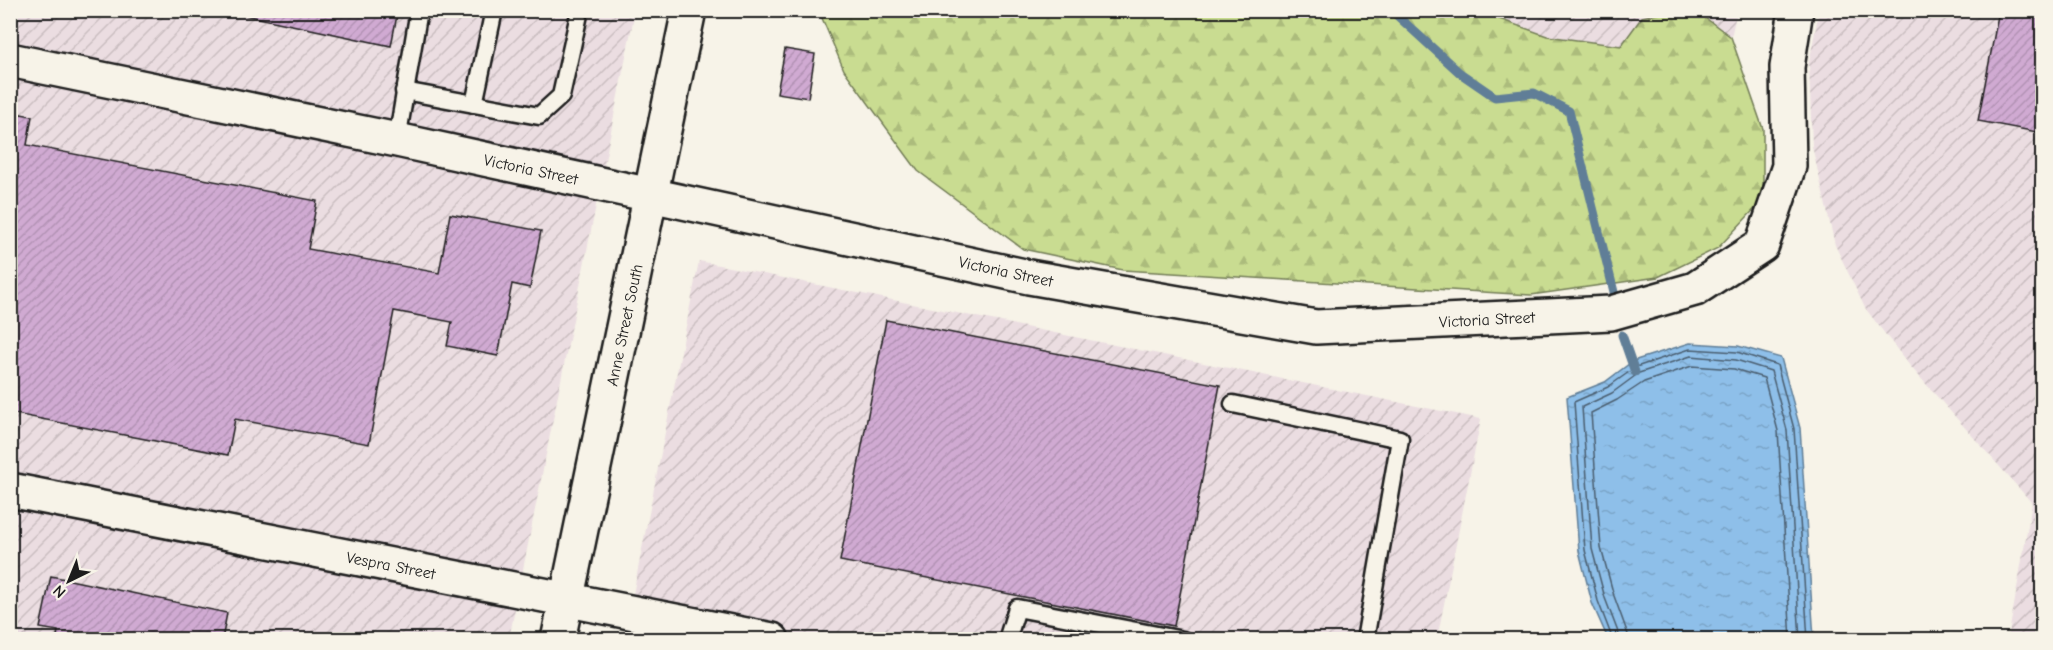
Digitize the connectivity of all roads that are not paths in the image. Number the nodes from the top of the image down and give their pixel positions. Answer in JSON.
{"nodes":[{"id":1,"x":419,"y":10,"type":"edge"},
{"id":2,"x":494,"y":10,"type":"edge"},
{"id":3,"x":580,"y":10,"type":"edge"},
{"id":4,"x":688,"y":10,"type":"edge"},
{"id":5,"x":1797,"y":10,"type":"edge"},
{"id":6,"x":10,"y":60,"type":"edge"},
{"id":7,"x":404,"y":91,"type":"junction"},
{"id":8,"x":474,"y":104,"type":"junction"},
{"id":9,"x":397,"y":140,"type":"junction"},
{"id":10,"x":651,"y":194,"type":"junction"},
{"id":11,"x":1233,"y":404,"type":"dead end"},
{"id":12,"x":10,"y":490,"type":"edge"},
{"id":13,"x":566,"y":600,"type":"junction"},
{"id":14,"x":558,"y":639,"type":"edge"},
{"id":15,"x":772,"y":639,"type":"edge"},
{"id":16,"x":1007,"y":639,"type":"edge"},
{"id":17,"x":1183,"y":639,"type":"edge"},
{"id":18,"x":1365,"y":639,"type":"edge"}],
"edges":[{"from":1,"to":7,"type":"lane"},
{"from":2,"to":8,"type":"lane"},
{"from":3,"to":8,"type":"lane"},
{"from":4,"to":10,"type":"street","name":"Anne Street South"},
{"from":5,"to":10,"type":"street","name":"Victoria Street"},
{"from":6,"to":9,"type":"street","name":"Victoria Street"},
{"from":7,"to":8,"type":"lane"},
{"from":7,"to":9,"type":"lane"},
{"from":9,"to":10,"type":"street","name":"Victoria Street"},
{"from":10,"to":13,"type":"street","name":"Anne Street South"},
{"from":11,"to":18,"type":"lane"},
{"from":12,"to":13,"type":"street","name":"Vespra Street"},
{"from":13,"to":14,"type":"street","name":"Anne Street South"},
{"from":13,"to":15,"type":"street","name":"Vespra Street"},
{"from":16,"to":17,"type":"lane"}]}
